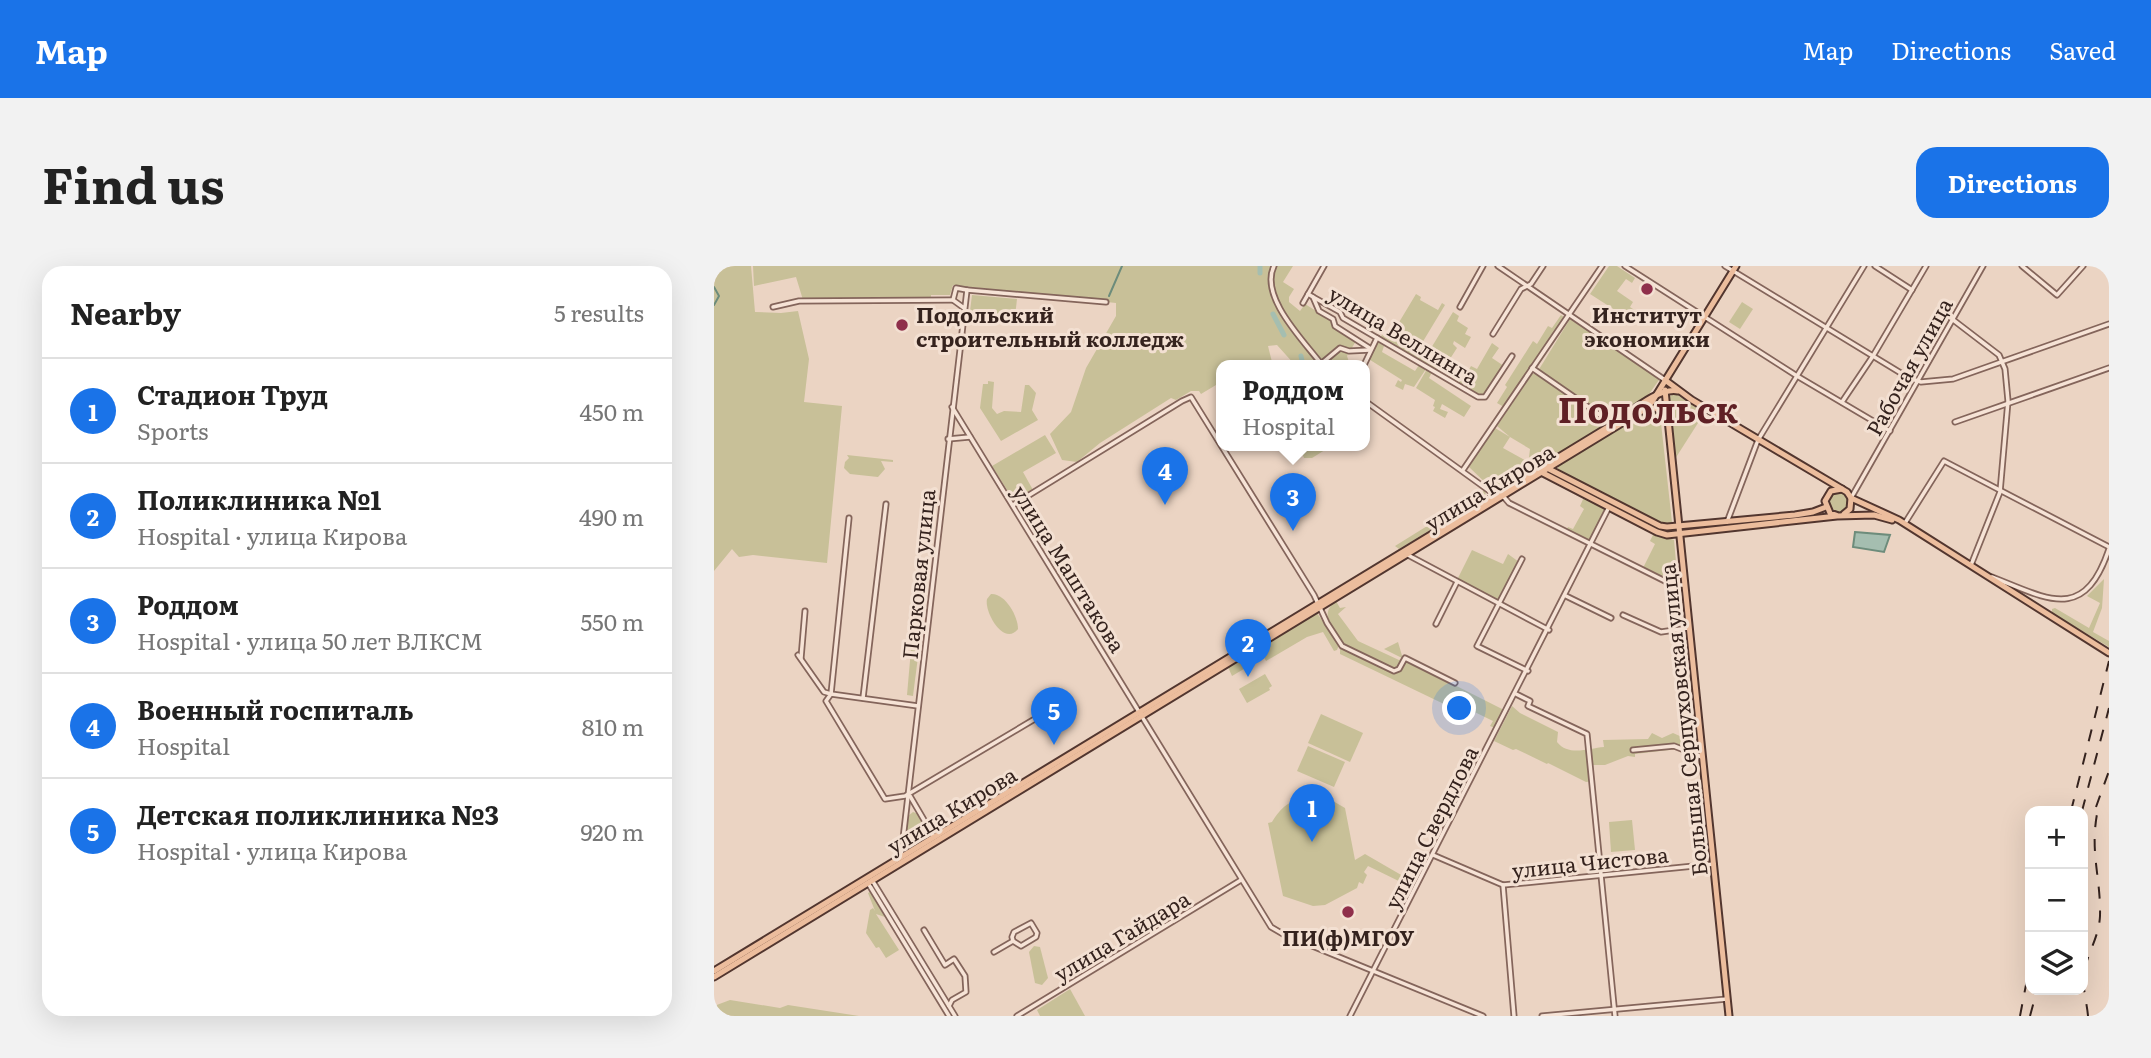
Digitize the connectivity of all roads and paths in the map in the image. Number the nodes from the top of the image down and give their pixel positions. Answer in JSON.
{"nodes":[{"id":1,"x":1274,"y":266,"type":"edge"},
{"id":2,"x":1324,"y":266,"type":"edge"},
{"id":3,"x":1483,"y":266,"type":"edge"},
{"id":4,"x":1498,"y":266,"type":"edge"},
{"id":5,"x":1543,"y":266,"type":"edge"},
{"id":6,"x":1602,"y":266,"type":"edge"},
{"id":7,"x":1625,"y":266,"type":"edge"},
{"id":8,"x":1726,"y":266,"type":"edge"},
{"id":9,"x":1864,"y":266,"type":"edge"},
{"id":10,"x":1875,"y":266,"type":"edge"},
{"id":11,"x":1926,"y":266,"type":"edge"},
{"id":12,"x":1983,"y":266,"type":"edge"},
{"id":13,"x":2022,"y":266,"type":"edge"},
{"id":14,"x":2083,"y":266,"type":"edge"},
{"id":15,"x":1735,"y":268,"type":"edge"},
{"id":16,"x":1527,"y":285,"type":"junction"},
{"id":17,"x":967,"y":290,"type":"junction"},
{"id":18,"x":1912,"y":290,"type":"junction"},
{"id":19,"x":1308,"y":294,"type":"junction"},
{"id":20,"x":1313,"y":297,"type":"junction"},
{"id":21,"x":953,"y":300,"type":"junction"},
{"id":22,"x":1106,"y":302,"type":"dead end"},
{"id":23,"x":1303,"y":303,"type":"dead end"},
{"id":24,"x":772,"y":307,"type":"dead end"},
{"id":25,"x":1460,"y":307,"type":"dead end"},
{"id":26,"x":964,"y":308,"type":"junction"},
{"id":27,"x":1569,"y":314,"type":"junction"},
{"id":28,"x":1704,"y":316,"type":"junction"},
{"id":29,"x":1952,"y":319,"type":"junction"},
{"id":30,"x":2109,"y":324,"type":"edge"},
{"id":31,"x":1827,"y":328,"type":"junction"},
{"id":32,"x":1493,"y":334,"type":"dead end"},
{"id":33,"x":1377,"y":338,"type":"junction"},
{"id":34,"x":1371,"y":349,"type":"junction"},
{"id":35,"x":1512,"y":356,"type":"dead end"},
{"id":36,"x":1873,"y":356,"type":"junction"},
{"id":37,"x":1319,"y":360,"type":"edge"},
{"id":38,"x":1326,"y":360,"type":"edge"},
{"id":39,"x":1366,"y":360,"type":"edge"},
{"id":40,"x":2001,"y":361,"type":"junction"},
{"id":41,"x":1532,"y":368,"type":"junction"},
{"id":42,"x":2109,"y":368,"type":"edge"},
{"id":43,"x":1797,"y":376,"type":"junction"},
{"id":44,"x":1665,"y":380,"type":"junction"},
{"id":45,"x":1916,"y":382,"type":"junction"},
{"id":46,"x":1665,"y":391,"type":"junction"},
{"id":47,"x":1678,"y":391,"type":"junction"},
{"id":48,"x":1655,"y":395,"type":"junction"},
{"id":49,"x":1842,"y":402,"type":"junction"},
{"id":50,"x":1370,"y":405,"type":"edge"},
{"id":51,"x":2007,"y":405,"type":"junction"},
{"id":52,"x":952,"y":407,"type":"junction"},
{"id":53,"x":1644,"y":409,"type":"junction"},
{"id":54,"x":1667,"y":421,"type":"junction"},
{"id":55,"x":1955,"y":422,"type":"dead end"},
{"id":56,"x":1613,"y":424,"type":"junction"},
{"id":57,"x":1890,"y":431,"type":"junction"},
{"id":58,"x":970,"y":437,"type":"junction"},
{"id":59,"x":1216,"y":438,"type":"edge"},
{"id":60,"x":948,"y":439,"type":"junction"},
{"id":61,"x":1758,"y":440,"type":"junction"},
{"id":62,"x":1224,"y":451,"type":"edge"},
{"id":63,"x":1543,"y":469,"type":"junction"},
{"id":64,"x":1462,"y":470,"type":"junction"},
{"id":65,"x":1861,"y":482,"type":"junction"},
{"id":66,"x":1844,"y":491,"type":"junction"},
{"id":67,"x":2000,"y":492,"type":"junction"},
{"id":68,"x":1499,"y":496,"type":"junction"},
{"id":69,"x":1851,"y":498,"type":"junction"},
{"id":70,"x":886,"y":504,"type":"dead end"},
{"id":71,"x":1013,"y":505,"type":"junction"},
{"id":72,"x":1611,"y":505,"type":"junction"},
{"id":73,"x":1826,"y":507,"type":"junction"},
{"id":74,"x":1839,"y":515,"type":"junction"},
{"id":75,"x":849,"y":518,"type":"dead end"},
{"id":76,"x":1727,"y":522,"type":"junction"},
{"id":77,"x":1905,"y":525,"type":"junction"},
{"id":78,"x":1441,"y":530,"type":"junction"},
{"id":79,"x":1678,"y":530,"type":"junction"},
{"id":80,"x":1592,"y":544,"type":"junction"},
{"id":81,"x":2109,"y":548,"type":"edge"},
{"id":82,"x":1406,"y":554,"type":"junction"},
{"id":83,"x":1398,"y":556,"type":"junction"},
{"id":84,"x":1522,"y":559,"type":"dead end"},
{"id":85,"x":1970,"y":567,"type":"junction"},
{"id":86,"x":1978,"y":571,"type":"junction"},
{"id":87,"x":1457,"y":582,"type":"junction"},
{"id":88,"x":1684,"y":585,"type":"junction"},
{"id":89,"x":1566,"y":596,"type":"junction"},
{"id":90,"x":1499,"y":604,"type":"junction"},
{"id":91,"x":1318,"y":605,"type":"junction"},
{"id":92,"x":805,"y":611,"type":"dead end"},
{"id":93,"x":1623,"y":615,"type":"dead end"},
{"id":94,"x":1611,"y":618,"type":"dead end"},
{"id":95,"x":1436,"y":624,"type":"dead end"},
{"id":96,"x":1688,"y":628,"type":"junction"},
{"id":97,"x":1549,"y":630,"type":"junction"},
{"id":98,"x":2109,"y":653,"type":"edge"},
{"id":99,"x":798,"y":655,"type":"dead end"},
{"id":100,"x":801,"y":660,"type":"junction"},
{"id":101,"x":1528,"y":671,"type":"junction"},
{"id":102,"x":1455,"y":683,"type":"dead end"},
{"id":103,"x":831,"y":694,"type":"junction"},
{"id":104,"x":1516,"y":694,"type":"junction"},
{"id":105,"x":863,"y":698,"type":"junction"},
{"id":106,"x":918,"y":706,"type":"junction"},
{"id":107,"x":1055,"y":707,"type":"dead end"},
{"id":108,"x":1141,"y":713,"type":"junction"},
{"id":109,"x":1633,"y":750,"type":"dead end"},
{"id":110,"x":1702,"y":757,"type":"junction"},
{"id":111,"x":909,"y":794,"type":"junction"},
{"id":112,"x":935,"y":839,"type":"junction"},
{"id":113,"x":903,"y":843,"type":"junction"},
{"id":114,"x":910,"y":852,"type":"junction"},
{"id":115,"x":918,"y":853,"type":"junction"},
{"id":116,"x":1433,"y":855,"type":"junction"},
{"id":117,"x":900,"y":858,"type":"junction"},
{"id":118,"x":1714,"y":864,"type":"junction"},
{"id":119,"x":1600,"y":876,"type":"junction"},
{"id":120,"x":870,"y":880,"type":"junction"},
{"id":121,"x":1241,"y":880,"type":"junction"},
{"id":122,"x":1503,"y":885,"type":"junction"},
{"id":123,"x":923,"y":930,"type":"dead end"},
{"id":124,"x":1013,"y":941,"type":"junction"},
{"id":125,"x":994,"y":952,"type":"dead end"},
{"id":126,"x":1374,"y":970,"type":"junction"},
{"id":127,"x":714,"y":974,"type":"edge"},
{"id":128,"x":940,"y":995,"type":"junction"},
{"id":129,"x":1727,"y":999,"type":"junction"},
{"id":130,"x":949,"y":1006,"type":"junction"},
{"id":131,"x":1614,"y":1009,"type":"junction"},
{"id":132,"x":949,"y":1016,"type":"edge"},
{"id":133,"x":955,"y":1016,"type":"edge"},
{"id":134,"x":1017,"y":1016,"type":"edge"},
{"id":135,"x":1350,"y":1016,"type":"edge"},
{"id":136,"x":1483,"y":1016,"type":"edge"},
{"id":137,"x":1514,"y":1016,"type":"edge"},
{"id":138,"x":1542,"y":1016,"type":"edge"},
{"id":139,"x":1615,"y":1016,"type":"edge"},
{"id":140,"x":1729,"y":1016,"type":"edge"}],
"edges":[{"from":1,"to":37,"type":"street"},
{"from":2,"to":19,"type":"street"},
{"from":3,"to":25,"type":"street"},
{"from":4,"to":16,"type":"street"},
{"from":5,"to":16,"type":"street"},
{"from":6,"to":27,"type":"street"},
{"from":7,"to":28,"type":"street"},
{"from":8,"to":15,"type":"street"},
{"from":9,"to":31,"type":"street"},
{"from":10,"to":18,"type":"street"},
{"from":11,"to":18,"type":"street"},
{"from":12,"to":29,"type":"street","name":"Рабочая улица"},
{"from":13,"to":14,"type":"street"},
{"from":15,"to":28,"type":"main road"},
{"from":15,"to":31,"type":"street"},
{"from":16,"to":27,"type":"street"},
{"from":16,"to":32,"type":"street"},
{"from":17,"to":21,"type":"street"},
{"from":17,"to":22,"type":"street"},
{"from":17,"to":26,"type":"street","name":"Парковая улица"},
{"from":18,"to":36,"type":"street"},
{"from":19,"to":20,"type":"street","name":"улица Веллинга"},
{"from":19,"to":23,"type":"street"},
{"from":20,"to":33,"type":"street","name":"улица Веллинга"},
{"from":20,"to":34,"type":"street"},
{"from":21,"to":24,"type":"street"},
{"from":21,"to":26,"type":"street"},
{"from":26,"to":52,"type":"street","name":"Парковая улица"},
{"from":27,"to":41,"type":"street"},
{"from":27,"to":44,"type":"street"},
{"from":28,"to":43,"type":"street"},
{"from":28,"to":44,"type":"main road"},
{"from":29,"to":40,"type":"street"},
{"from":29,"to":45,"type":"street","name":"Рабочая улица"},
{"from":30,"to":40,"type":"street"},
{"from":31,"to":36,"type":"street"},
{"from":31,"to":43,"type":"street"},
{"from":33,"to":34,"type":"street"},
{"from":33,"to":35,"type":"street","name":"улица Веллинга"},
{"from":34,"to":38,"type":"street"},
{"from":34,"to":39,"type":"street"},
{"from":36,"to":45,"type":"street"},
{"from":36,"to":49,"type":"street"},
{"from":40,"to":45,"type":"street"},
{"from":40,"to":51,"type":"street"},
{"from":41,"to":56,"type":"street"},
{"from":41,"to":64,"type":"street"},
{"from":42,"to":51,"type":"street"},
{"from":43,"to":49,"type":"street"},
{"from":43,"to":61,"type":"street"},
{"from":44,"to":46,"type":"main road","name":"Большая Серпуховская улица"},
{"from":44,"to":47,"type":"main road"},
{"from":44,"to":48,"type":"main road"},
{"from":45,"to":57,"type":"street","name":"Рабочая улица"},
{"from":46,"to":47,"type":"main road"},
{"from":46,"to":48,"type":"main road"},
{"from":46,"to":54,"type":"main road","name":"Большая Серпуховская улица"},
{"from":47,"to":61,"type":"main road"},
{"from":48,"to":53,"type":"main road","name":"улица Кирова"},
{"from":48,"to":56,"type":"main road","name":"улица Кирова"},
{"from":49,"to":57,"type":"street"},
{"from":50,"to":64,"type":"street"},
{"from":51,"to":55,"type":"street"},
{"from":51,"to":67,"type":"street"},
{"from":52,"to":58,"type":"street","name":"улица Маштакова"},
{"from":52,"to":60,"type":"street","name":"Парковая улица"},
{"from":53,"to":54,"type":"main road"},
{"from":53,"to":63,"type":"main road","name":"улица Кирова"},
{"from":54,"to":79,"type":"main road","name":"Большая Серпуховская улица"},
{"from":56,"to":63,"type":"main road","name":"улица Кирова"},
{"from":57,"to":65,"type":"street","name":"Рабочая улица"},
{"from":58,"to":60,"type":"street"},
{"from":58,"to":71,"type":"street","name":"улица Маштакова"},
{"from":59,"to":71,"type":"street"},
{"from":60,"to":106,"type":"street","name":"Парковая улица"},
{"from":61,"to":66,"type":"main road"},
{"from":61,"to":76,"type":"street"},
{"from":62,"to":91,"type":"street"},
{"from":63,"to":68,"type":"main road","name":"улица Кирова"},
{"from":63,"to":72,"type":"main road"},
{"from":64,"to":68,"type":"street"},
{"from":65,"to":66,"type":"street","name":"Рабочая улица"},
{"from":65,"to":69,"type":"street","name":"Рабочая улица"},
{"from":66,"to":69,"type":"main road"},
{"from":66,"to":73,"type":"main road"},
{"from":67,"to":77,"type":"street"},
{"from":67,"to":81,"type":"street"},
{"from":67,"to":85,"type":"street"},
{"from":68,"to":78,"type":"main road","name":"улица Кирова"},
{"from":68,"to":80,"type":"street"},
{"from":69,"to":74,"type":"main road"},
{"from":69,"to":77,"type":"main road"},
{"from":70,"to":105,"type":"street"},
{"from":71,"to":108,"type":"street","name":"улица Маштакова"},
{"from":72,"to":79,"type":"main road"},
{"from":72,"to":79,"type":"main road"},
{"from":72,"to":80,"type":"street","name":"улица Свердлова"},
{"from":73,"to":74,"type":"main road"},
{"from":73,"to":76,"type":"main road"},
{"from":74,"to":77,"type":"main road"},
{"from":74,"to":79,"type":"main road"},
{"from":75,"to":103,"type":"street"},
{"from":76,"to":79,"type":"main road"},
{"from":77,"to":85,"type":"main road"},
{"from":78,"to":82,"type":"main road","name":"улица Кирова"},
{"from":78,"to":83,"type":"main road","name":"улица Кирова"},
{"from":79,"to":88,"type":"main road","name":"Большая Серпуховская улица"},
{"from":80,"to":88,"type":"street"},
{"from":80,"to":89,"type":"street","name":"улица Свердлова"},
{"from":81,"to":86,"type":"street"},
{"from":82,"to":83,"type":"main road","name":"улица Кирова"},
{"from":82,"to":87,"type":"street"},
{"from":83,"to":91,"type":"main road","name":"улица Кирова"},
{"from":84,"to":90,"type":"street"},
{"from":85,"to":86,"type":"main road"},
{"from":86,"to":98,"type":"main road"},
{"from":87,"to":90,"type":"street"},
{"from":87,"to":95,"type":"street"},
{"from":88,"to":96,"type":"main road","name":"Большая Серпуховская улица"},
{"from":89,"to":94,"type":"street"},
{"from":89,"to":97,"type":"street","name":"улица Свердлова"},
{"from":90,"to":97,"type":"street"},
{"from":90,"to":101,"type":"street"},
{"from":91,"to":102,"type":"street"},
{"from":91,"to":108,"type":"main road","name":"улица Кирова"},
{"from":92,"to":100,"type":"street"},
{"from":93,"to":96,"type":"street"},
{"from":96,"to":110,"type":"main road","name":"Большая Серпуховская улица"},
{"from":97,"to":101,"type":"street","name":"улица Свердлова"},
{"from":99,"to":100,"type":"street"},
{"from":100,"to":103,"type":"street"},
{"from":101,"to":104,"type":"street","name":"улица Свердлова"},
{"from":103,"to":105,"type":"street"},
{"from":103,"to":111,"type":"street"},
{"from":104,"to":116,"type":"street","name":"улица Свердлова"},
{"from":104,"to":119,"type":"street"},
{"from":105,"to":106,"type":"street"},
{"from":106,"to":111,"type":"street","name":"Парковая улица"},
{"from":107,"to":111,"type":"street"},
{"from":108,"to":112,"type":"main road","name":"улица Кирова"},
{"from":108,"to":121,"type":"street","name":"улица Маштакова"},
{"from":109,"to":110,"type":"street"},
{"from":110,"to":118,"type":"main road","name":"Большая Серпуховская улица"},
{"from":111,"to":112,"type":"street"},
{"from":111,"to":113,"type":"street","name":"Парковая улица"},
{"from":112,"to":114,"type":"main road","name":"улица Кирова"},
{"from":112,"to":115,"type":"main road","name":"улица Кирова"},
{"from":113,"to":114,"type":"street"},
{"from":113,"to":117,"type":"street","name":"Парковая улица"},
{"from":114,"to":115,"type":"street"},
{"from":114,"to":117,"type":"main road","name":"улица Кирова"},
{"from":115,"to":120,"type":"main road","name":"улица Кирова"},
{"from":116,"to":122,"type":"street","name":"улица Чистова"},
{"from":116,"to":126,"type":"street","name":"улица Свердлова"},
{"from":117,"to":120,"type":"main road","name":"улица Кирова"},
{"from":118,"to":119,"type":"street","name":"улица Чистова"},
{"from":118,"to":129,"type":"main road","name":"Большая Серпуховская улица"},
{"from":119,"to":122,"type":"street","name":"улица Чистова"},
{"from":119,"to":131,"type":"street"},
{"from":120,"to":127,"type":"main road","name":"улица Кирова"},
{"from":120,"to":128,"type":"street"},
{"from":121,"to":126,"type":"street","name":"улица Маштакова"},
{"from":121,"to":134,"type":"street","name":"улица Гайдара"},
{"from":122,"to":137,"type":"street"},
{"from":123,"to":130,"type":"street"},
{"from":124,"to":124,"type":"street"},
{"from":124,"to":125,"type":"street"},
{"from":126,"to":135,"type":"street","name":"улица Свердлова"},
{"from":126,"to":136,"type":"street","name":"улица Маштакова"},
{"from":128,"to":130,"type":"street"},
{"from":128,"to":132,"type":"street"},
{"from":129,"to":131,"type":"street"},
{"from":129,"to":140,"type":"main road","name":"Большая Серпуховская улица"},
{"from":130,"to":133,"type":"street"},
{"from":131,"to":138,"type":"street"},
{"from":131,"to":139,"type":"street"}]}
